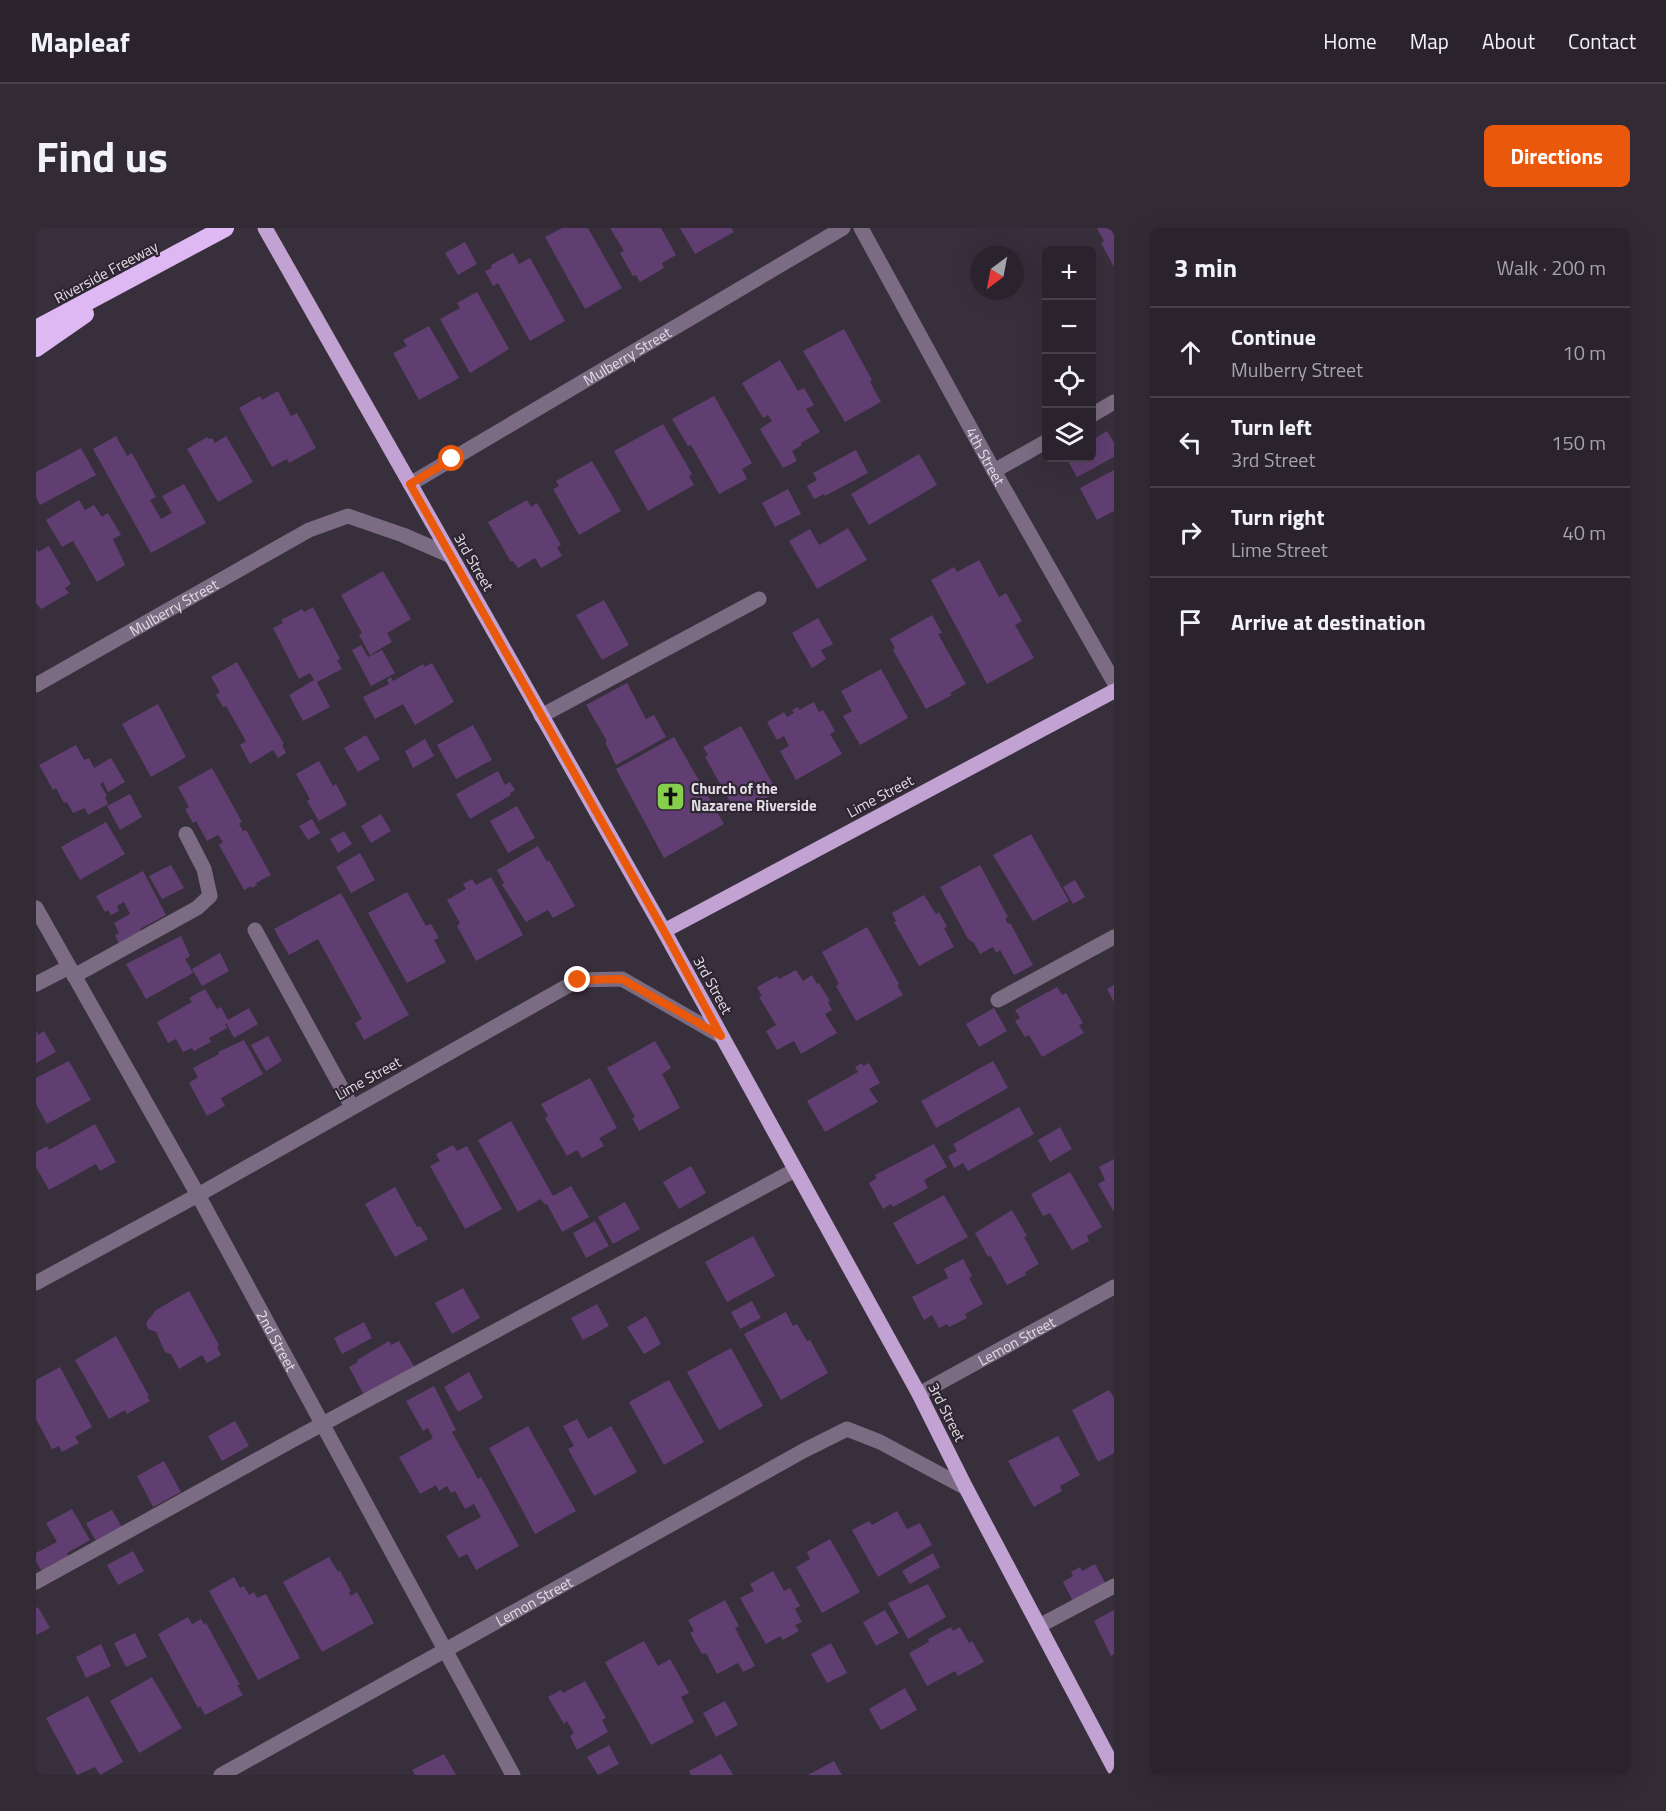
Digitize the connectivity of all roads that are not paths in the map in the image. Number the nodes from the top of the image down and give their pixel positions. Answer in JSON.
{"nodes":[{"id":1,"x":265,"y":228,"type":"edge"},
{"id":2,"x":843,"y":228,"type":"edge"},
{"id":3,"x":861,"y":228,"type":"edge"},
{"id":4,"x":219,"y":231,"type":"edge"},
{"id":5,"x":151,"y":269,"type":"junction"},
{"id":6,"x":36,"y":329,"type":"edge"},
{"id":7,"x":36,"y":348,"type":"edge"},
{"id":8,"x":1114,"y":402,"type":"edge"},
{"id":9,"x":1096,"y":413,"type":"edge"},
{"id":10,"x":1042,"y":444,"type":"edge"},
{"id":11,"x":994,"y":471,"type":"junction"},
{"id":12,"x":410,"y":484,"type":"junction"},
{"id":13,"x":449,"y":555,"type":"junction"},
{"id":14,"x":759,"y":599,"type":"dead end"},
{"id":15,"x":1114,"y":682,"type":"edge"},
{"id":16,"x":36,"y":685,"type":"edge"},
{"id":17,"x":1114,"y":692,"type":"edge"},
{"id":18,"x":541,"y":716,"type":"junction"},
{"id":19,"x":186,"y":834,"type":"dead end"},
{"id":20,"x":36,"y":908,"type":"edge"},
{"id":21,"x":255,"y":930,"type":"dead end"},
{"id":22,"x":664,"y":931,"type":"junction"},
{"id":23,"x":1114,"y":937,"type":"edge"},
{"id":24,"x":71,"y":971,"type":"junction"},
{"id":25,"x":36,"y":984,"type":"edge"},
{"id":26,"x":998,"y":1000,"type":"dead end"},
{"id":27,"x":721,"y":1036,"type":"junction"},
{"id":28,"x":352,"y":1107,"type":"junction"},
{"id":29,"x":795,"y":1170,"type":"junction"},
{"id":30,"x":198,"y":1195,"type":"junction"},
{"id":31,"x":36,"y":1283,"type":"edge"},
{"id":32,"x":1114,"y":1287,"type":"edge"},
{"id":33,"x":919,"y":1394,"type":"junction"},
{"id":34,"x":322,"y":1424,"type":"junction"},
{"id":35,"x":966,"y":1488,"type":"junction"},
{"id":36,"x":36,"y":1582,"type":"edge"},
{"id":37,"x":1114,"y":1586,"type":"edge"},
{"id":38,"x":1039,"y":1626,"type":"junction"},
{"id":39,"x":446,"y":1651,"type":"junction"},
{"id":40,"x":1114,"y":1768,"type":"edge"},
{"id":41,"x":221,"y":1775,"type":"edge"},
{"id":42,"x":513,"y":1775,"type":"edge"}],
"edges":[{"from":1,"to":12,"type":"main road","name":"3rd Street"},
{"from":2,"to":12,"type":"street","name":"Mulberry Street"},
{"from":3,"to":11,"type":"street","name":"4th Street"},
{"from":4,"to":5,"type":"highway","name":"Riverside Freeway"},
{"from":5,"to":6,"type":"highway","name":"Riverside Freeway"},
{"from":5,"to":7,"type":"highway"},
{"from":8,"to":9,"type":"street"},
{"from":10,"to":11,"type":"street"},
{"from":11,"to":15,"type":"street","name":"4th Street"},
{"from":12,"to":13,"type":"main road","name":"3rd Street"},
{"from":13,"to":16,"type":"street","name":"Mulberry Street"},
{"from":13,"to":18,"type":"main road","name":"3rd Street"},
{"from":14,"to":18,"type":"street"},
{"from":17,"to":22,"type":"main road","name":"Lime Street"},
{"from":18,"to":22,"type":"main road","name":"3rd Street"},
{"from":19,"to":24,"type":"street"},
{"from":20,"to":24,"type":"street","name":"2nd Street"},
{"from":21,"to":28,"type":"street"},
{"from":22,"to":27,"type":"main road","name":"3rd Street"},
{"from":23,"to":26,"type":"street"},
{"from":24,"to":25,"type":"street"},
{"from":24,"to":30,"type":"street","name":"2nd Street"},
{"from":27,"to":28,"type":"street","name":"Lime Street"},
{"from":27,"to":29,"type":"main road","name":"3rd Street"},
{"from":28,"to":30,"type":"street","name":"Lime Street"},
{"from":29,"to":33,"type":"main road","name":"3rd Street"},
{"from":29,"to":34,"type":"street"},
{"from":30,"to":31,"type":"street","name":"Lime Street"},
{"from":30,"to":34,"type":"street","name":"2nd Street"},
{"from":32,"to":33,"type":"street","name":"Lemon Street"},
{"from":33,"to":35,"type":"main road","name":"3rd Street"},
{"from":34,"to":36,"type":"street"},
{"from":34,"to":39,"type":"street","name":"2nd Street"},
{"from":35,"to":38,"type":"main road","name":"3rd Street"},
{"from":35,"to":39,"type":"street","name":"Lemon Street"},
{"from":37,"to":38,"type":"street"},
{"from":38,"to":40,"type":"main road","name":"3rd Street"},
{"from":39,"to":41,"type":"street","name":"Lemon Street"},
{"from":39,"to":42,"type":"street","name":"2nd Street"}]}
